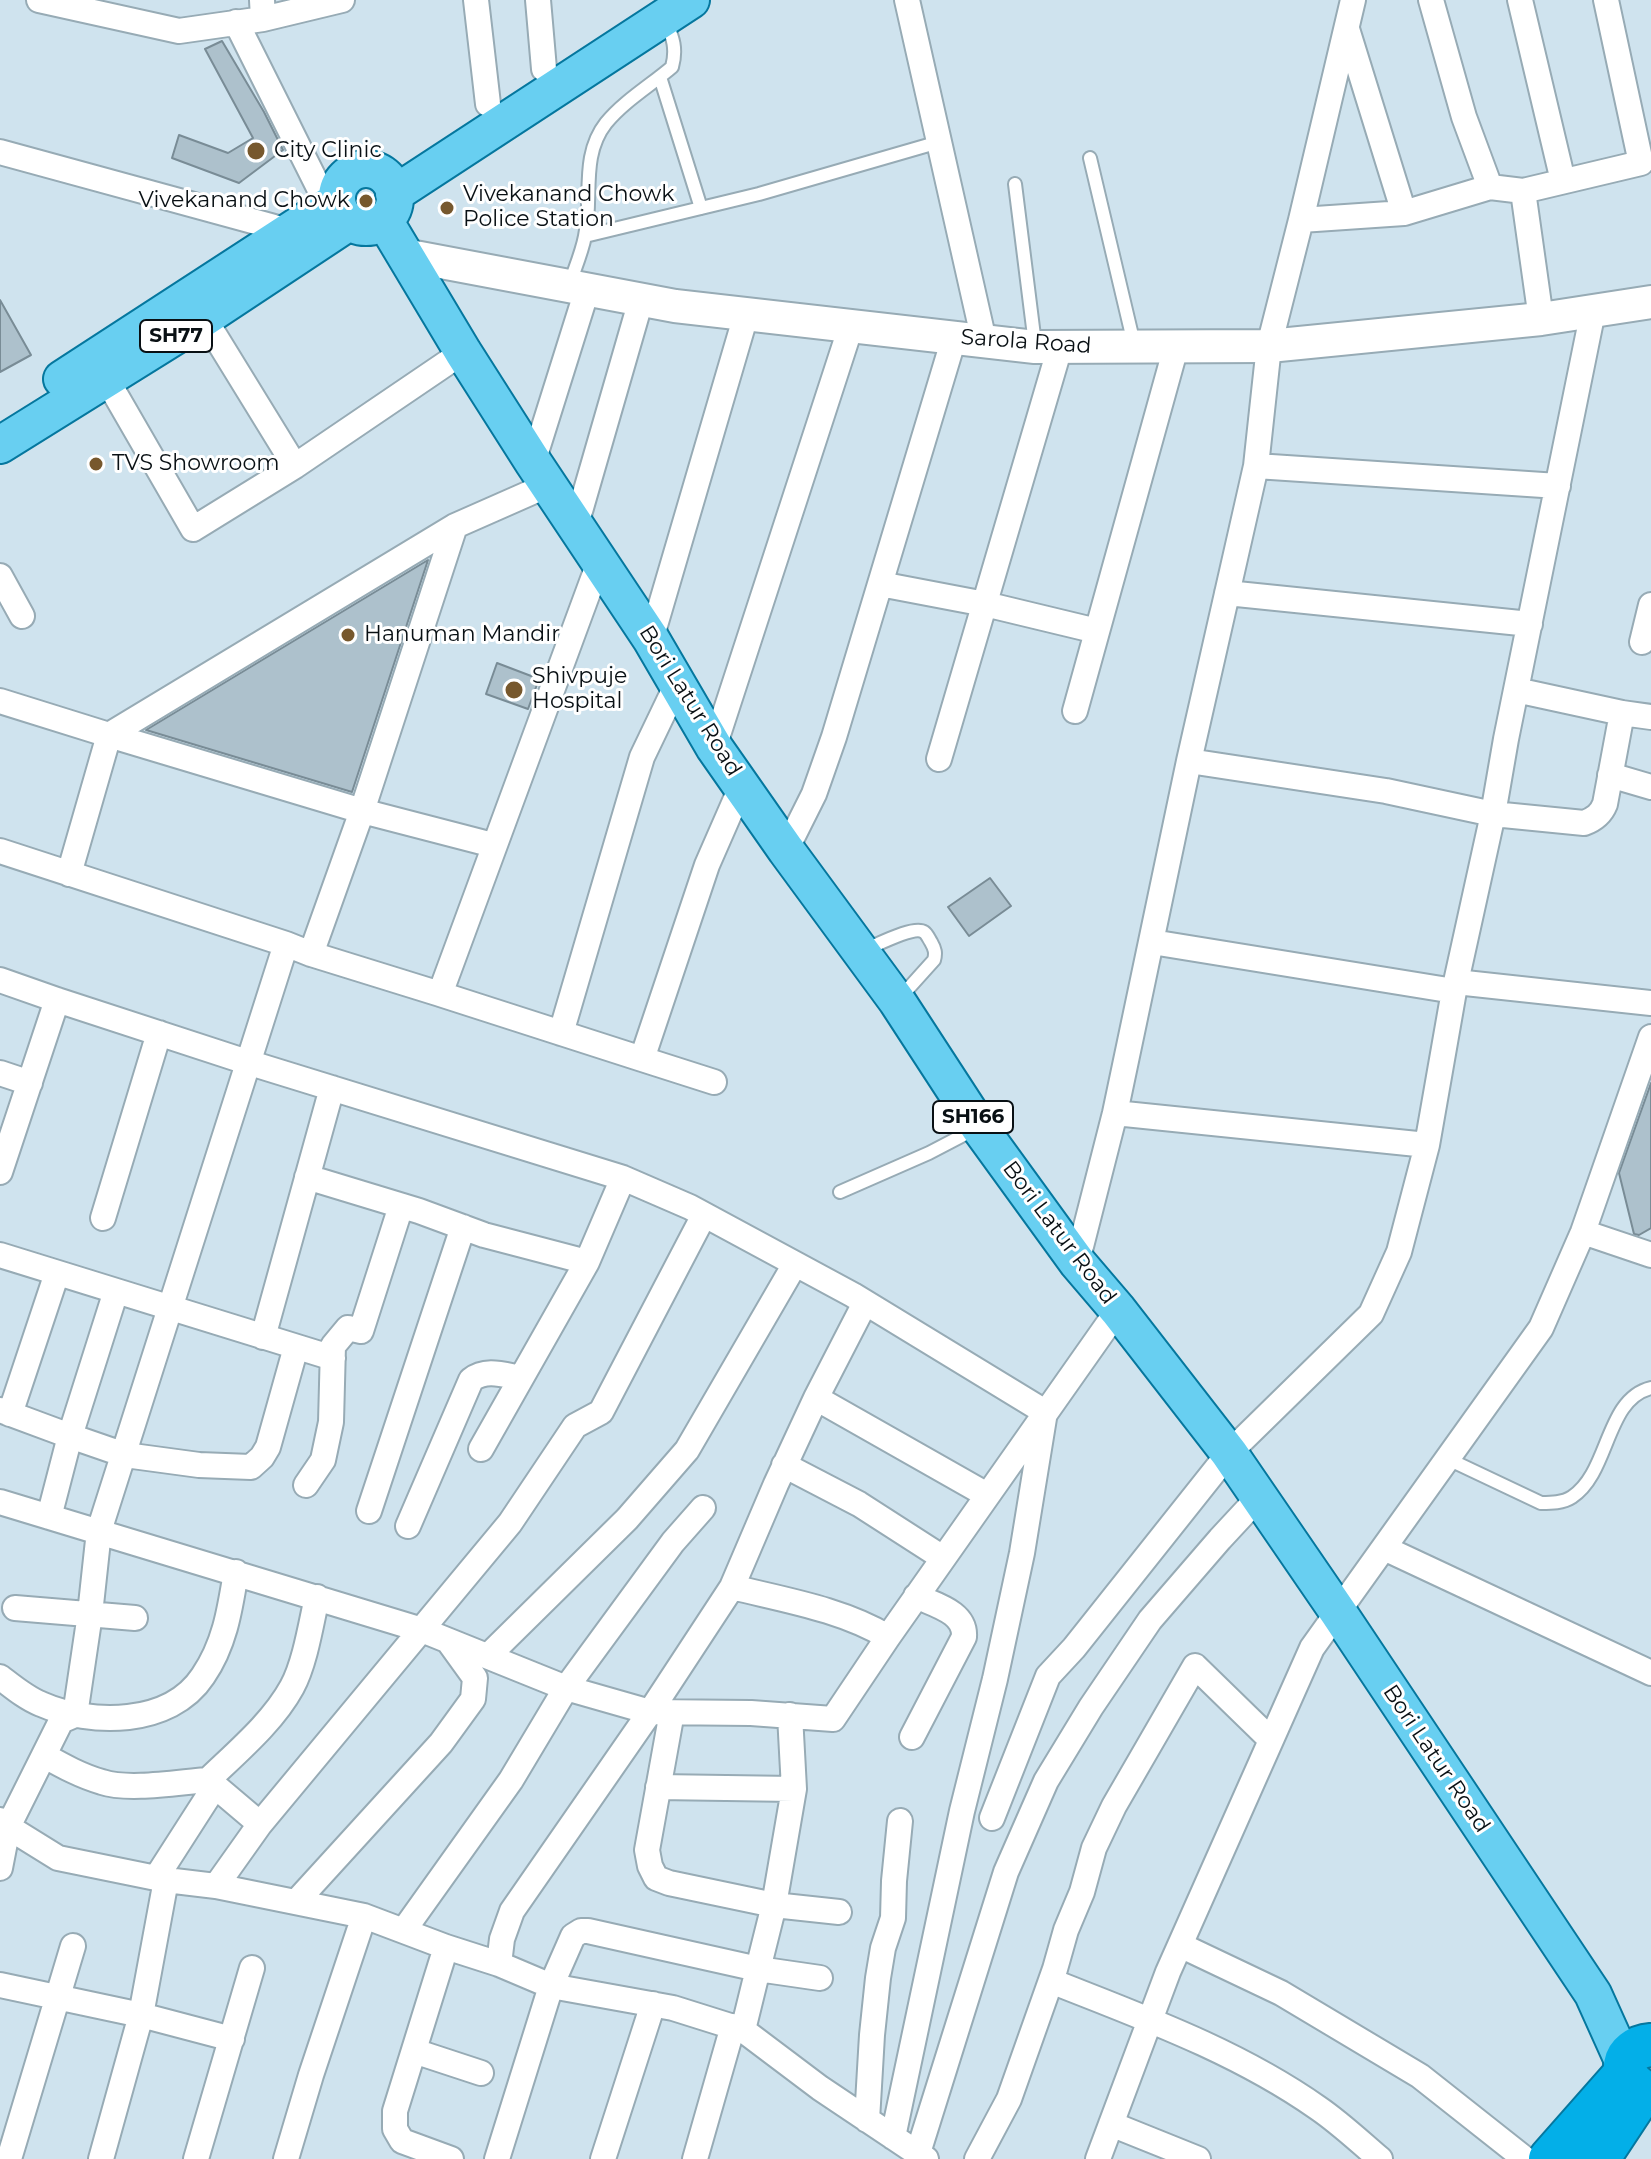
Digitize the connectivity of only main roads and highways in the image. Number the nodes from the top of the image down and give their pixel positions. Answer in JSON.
{"nodes":[{"id":1,"x":669,"y":6,"type":"edge"},
{"id":2,"x":362,"y":203,"type":"junction"},
{"id":3,"x":404,"y":255,"type":"junction"},
{"id":4,"x":1651,"y":302,"type":"edge"},
{"id":5,"x":0,"y":419,"type":"edge"},
{"id":6,"x":0,"y":445,"type":"edge"},
{"id":7,"x":1643,"y":2075,"type":"edge"},
{"id":8,"x":1596,"y":2142,"type":"edge"},
{"id":9,"x":1550,"y":2159,"type":"edge"}],
"edges":[{"from":1,"to":2,"type":"main road","number":"SH77"},
{"from":1,"to":2,"type":"main road","number":"SH77"},
{"from":2,"to":3,"type":"main road","name":"Bori Latur Road","number":"SH166"},
{"from":2,"to":5,"type":"main road","number":"SH77"},
{"from":2,"to":6,"type":"main road","number":"SH77"},
{"from":3,"to":4,"type":"main road","name":"Sarola Road"},
{"from":3,"to":7,"type":"main road","name":"Bori Latur Road","number":"SH166"},
{"from":7,"to":8,"type":"highway"},
{"from":8,"to":9,"type":"highway"}]}
